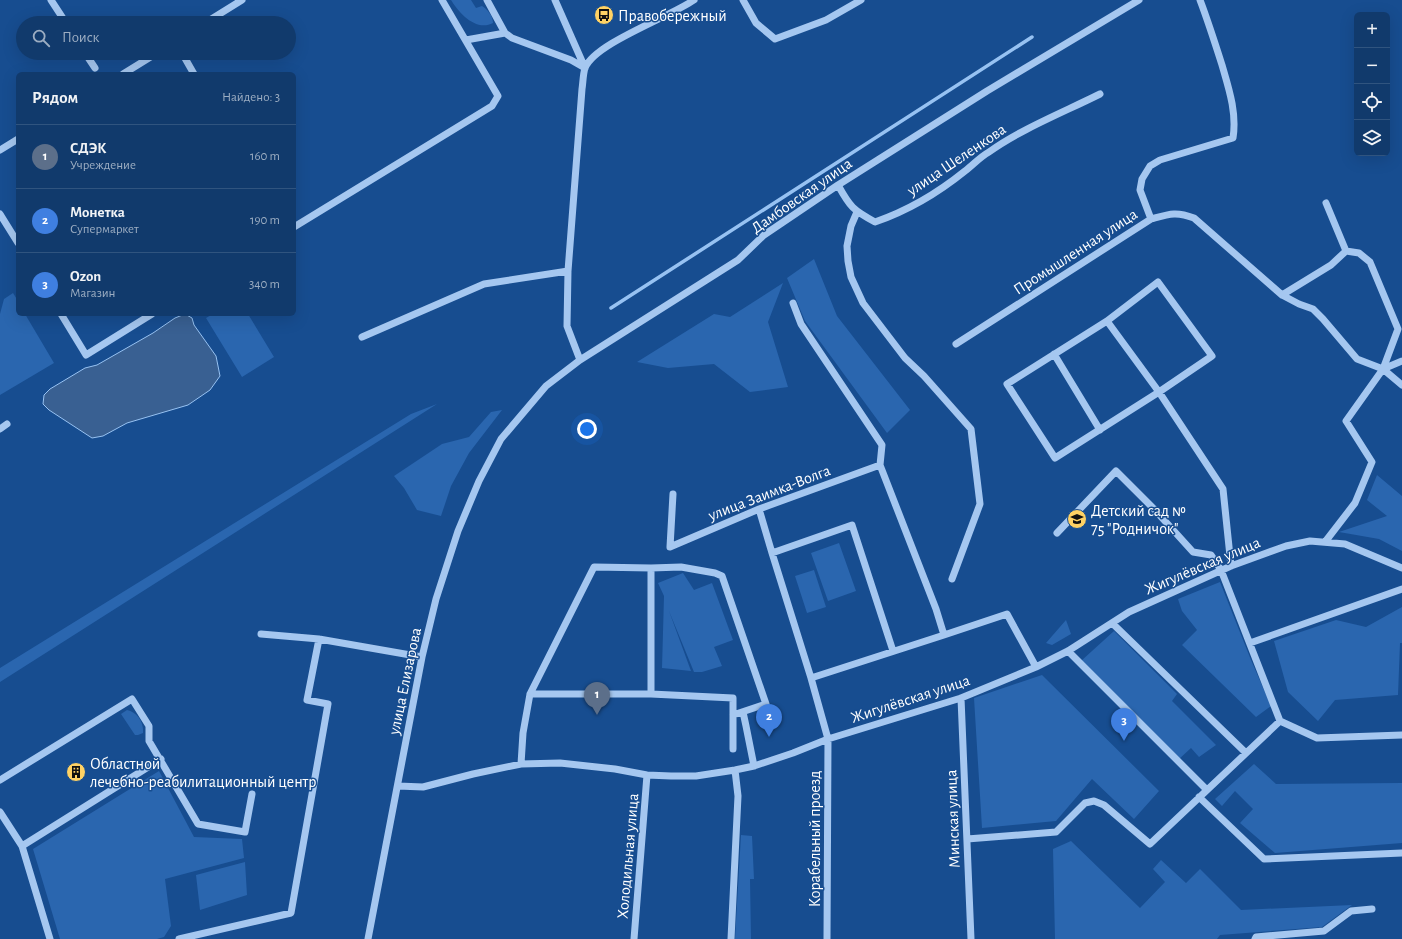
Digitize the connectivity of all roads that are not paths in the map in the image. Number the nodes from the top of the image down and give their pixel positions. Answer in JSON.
{"nodes":[{"id":1,"x":51,"y":0,"type":"edge"},
{"id":2,"x":242,"y":0,"type":"edge"},
{"id":3,"x":442,"y":0,"type":"edge"},
{"id":4,"x":487,"y":0,"type":"edge"},
{"id":5,"x":555,"y":0,"type":"edge"},
{"id":6,"x":694,"y":0,"type":"edge"},
{"id":7,"x":743,"y":0,"type":"edge"},
{"id":8,"x":861,"y":0,"type":"edge"},
{"id":9,"x":1200,"y":0,"type":"edge"},
{"id":10,"x":1138,"y":1,"type":"edge"},
{"id":11,"x":61,"y":16,"type":"edge"},
{"id":12,"x":216,"y":16,"type":"edge"},
{"id":13,"x":505,"y":32,"type":"junction"},
{"id":14,"x":466,"y":40,"type":"junction"},
{"id":15,"x":90,"y":60,"type":"edge"},
{"id":16,"x":146,"y":60,"type":"edge"},
{"id":17,"x":186,"y":60,"type":"edge"},
{"id":18,"x":95,"y":68,"type":"dead end"},
{"id":19,"x":585,"y":68,"type":"junction"},
{"id":20,"x":126,"y":72,"type":"edge"},
{"id":21,"x":193,"y":72,"type":"edge"},
{"id":22,"x":1100,"y":94,"type":"dead end"},
{"id":23,"x":16,"y":140,"type":"edge"},
{"id":24,"x":0,"y":150,"type":"edge"},
{"id":25,"x":838,"y":185,"type":"junction"},
{"id":26,"x":1326,"y":203,"type":"dead end"},
{"id":27,"x":857,"y":212,"type":"junction"},
{"id":28,"x":0,"y":214,"type":"edge"},
{"id":29,"x":1151,"y":219,"type":"junction"},
{"id":30,"x":296,"y":226,"type":"edge"},
{"id":31,"x":16,"y":240,"type":"edge"},
{"id":32,"x":1346,"y":251,"type":"junction"},
{"id":33,"x":568,"y":271,"type":"junction"},
{"id":34,"x":1282,"y":295,"type":"junction"},
{"id":35,"x":793,"y":303,"type":"dead end"},
{"id":36,"x":62,"y":316,"type":"edge"},
{"id":37,"x":149,"y":316,"type":"edge"},
{"id":38,"x":1107,"y":320,"type":"junction"},
{"id":39,"x":362,"y":337,"type":"dead end"},
{"id":40,"x":956,"y":344,"type":"dead end"},
{"id":41,"x":1054,"y":354,"type":"junction"},
{"id":42,"x":580,"y":360,"type":"junction"},
{"id":43,"x":1402,"y":361,"type":"edge"},
{"id":44,"x":1383,"y":369,"type":"junction"},
{"id":45,"x":1402,"y":385,"type":"edge"},
{"id":46,"x":1159,"y":392,"type":"junction"},
{"id":47,"x":7,"y":424,"type":"dead end"},
{"id":48,"x":0,"y":429,"type":"edge"},
{"id":49,"x":1100,"y":430,"type":"junction"},
{"id":50,"x":501,"y":439,"type":"joint"},
{"id":51,"x":880,"y":465,"type":"junction"},
{"id":52,"x":673,"y":494,"type":"dead end"},
{"id":53,"x":759,"y":509,"type":"junction"},
{"id":54,"x":1056,"y":533,"type":"dead end"},
{"id":55,"x":1325,"y":542,"type":"junction"},
{"id":56,"x":772,"y":553,"type":"junction"},
{"id":57,"x":1231,"y":566,"type":"junction"},
{"id":58,"x":651,"y":568,"type":"junction"},
{"id":59,"x":1402,"y":568,"type":"edge"},
{"id":60,"x":1221,"y":570,"type":"junction"},
{"id":61,"x":952,"y":579,"type":"dead end"},
{"id":62,"x":1402,"y":589,"type":"edge"},
{"id":63,"x":1112,"y":623,"type":"junction"},
{"id":64,"x":261,"y":634,"type":"dead end"},
{"id":65,"x":944,"y":635,"type":"junction"},
{"id":66,"x":319,"y":639,"type":"junction"},
{"id":67,"x":1250,"y":643,"type":"junction"},
{"id":68,"x":893,"y":651,"type":"junction"},
{"id":69,"x":1068,"y":651,"type":"junction"},
{"id":70,"x":422,"y":657,"type":"junction"},
{"id":71,"x":1036,"y":667,"type":"junction"},
{"id":72,"x":811,"y":678,"type":"junction"},
{"id":73,"x":530,"y":694,"type":"junction"},
{"id":74,"x":651,"y":694,"type":"junction"},
{"id":75,"x":961,"y":698,"type":"junction"},
{"id":76,"x":743,"y":712,"type":"junction"},
{"id":77,"x":733,"y":715,"type":"junction"},
{"id":78,"x":1280,"y":721,"type":"junction"},
{"id":79,"x":1402,"y":736,"type":"edge"},
{"id":80,"x":828,"y":740,"type":"junction"},
{"id":81,"x":733,"y":749,"type":"dead end"},
{"id":82,"x":1246,"y":752,"type":"junction"},
{"id":83,"x":161,"y":759,"type":"junction"},
{"id":84,"x":521,"y":764,"type":"junction"},
{"id":85,"x":754,"y":766,"type":"junction"},
{"id":86,"x":735,"y":770,"type":"junction"},
{"id":87,"x":648,"y":775,"type":"junction"},
{"id":88,"x":0,"y":780,"type":"edge"},
{"id":89,"x":398,"y":786,"type":"junction"},
{"id":90,"x":1206,"y":790,"type":"junction"},
{"id":91,"x":252,"y":794,"type":"dead end"},
{"id":92,"x":1200,"y":797,"type":"junction"},
{"id":93,"x":0,"y":812,"type":"edge"},
{"id":94,"x":967,"y":839,"type":"junction"},
{"id":95,"x":22,"y":846,"type":"junction"},
{"id":96,"x":1402,"y":854,"type":"edge"},
{"id":97,"x":1372,"y":909,"type":"dead end"},
{"id":98,"x":50,"y":939,"type":"edge"},
{"id":99,"x":179,"y":939,"type":"edge"},
{"id":100,"x":368,"y":939,"type":"edge"},
{"id":101,"x":634,"y":939,"type":"edge"},
{"id":102,"x":731,"y":939,"type":"edge"},
{"id":103,"x":827,"y":939,"type":"edge"},
{"id":104,"x":971,"y":939,"type":"edge"},
{"id":105,"x":1255,"y":939,"type":"edge"}],
"edges":[{"from":1,"to":11,"type":"street"},
{"from":2,"to":12,"type":"street"},
{"from":3,"to":14,"type":"street"},
{"from":4,"to":13,"type":"street"},
{"from":5,"to":19,"type":"street"},
{"from":6,"to":19,"type":"street"},
{"from":7,"to":8,"type":"street"},
{"from":9,"to":29,"type":"street","name":"Промышленная улица"},
{"from":10,"to":25,"type":"street","name":"Дамбовская улица"},
{"from":13,"to":14,"type":"street"},
{"from":13,"to":19,"type":"street"},
{"from":14,"to":30,"type":"street"},
{"from":15,"to":18,"type":"street"},
{"from":16,"to":20,"type":"street"},
{"from":17,"to":21,"type":"street"},
{"from":19,"to":33,"type":"street"},
{"from":22,"to":27,"type":"street","name":"улица Шеленкова"},
{"from":23,"to":24,"type":"street"},
{"from":25,"to":27,"type":"street","name":"улица Шеленкова"},
{"from":25,"to":42,"type":"street","name":"Дамбовская улица"},
{"from":26,"to":32,"type":"street"},
{"from":27,"to":61,"type":"street"},
{"from":28,"to":31,"type":"street"},
{"from":29,"to":34,"type":"street"},
{"from":29,"to":40,"type":"street","name":"Промышленная улица"},
{"from":32,"to":34,"type":"street"},
{"from":32,"to":44,"type":"street"},
{"from":33,"to":39,"type":"street"},
{"from":33,"to":42,"type":"street"},
{"from":34,"to":44,"type":"street"},
{"from":35,"to":51,"type":"street"},
{"from":36,"to":37,"type":"street"},
{"from":38,"to":41,"type":"street"},
{"from":38,"to":46,"type":"street"},
{"from":38,"to":46,"type":"street"},
{"from":41,"to":49,"type":"street"},
{"from":41,"to":49,"type":"street"},
{"from":42,"to":50,"type":"street","name":"Дамбовская улица"},
{"from":43,"to":44,"type":"street"},
{"from":44,"to":45,"type":"street"},
{"from":44,"to":55,"type":"street"},
{"from":46,"to":49,"type":"street"},
{"from":46,"to":57,"type":"street"},
{"from":47,"to":48,"type":"street"},
{"from":50,"to":70,"type":"street","name":"улица Елизарова"},
{"from":51,"to":53,"type":"street","name":"улица Заимка-Волга"},
{"from":51,"to":65,"type":"street"},
{"from":52,"to":53,"type":"street","name":"улица Заимка-Волга"},
{"from":53,"to":56,"type":"street","name":"Корабельный проезд"},
{"from":54,"to":60,"type":"street"},
{"from":55,"to":57,"type":"street","name":"Жигулёвская улица"},
{"from":55,"to":59,"type":"street","name":"Жигулёвская улица"},
{"from":56,"to":68,"type":"street"},
{"from":56,"to":72,"type":"street","name":"Корабельный проезд"},
{"from":57,"to":60,"type":"street","name":"Жигулёвская улица"},
{"from":58,"to":73,"type":"street"},
{"from":58,"to":74,"type":"street"},
{"from":58,"to":76,"type":"street"},
{"from":60,"to":63,"type":"street","name":"Жигулёвская улица"},
{"from":60,"to":67,"type":"street"},
{"from":62,"to":67,"type":"street"},
{"from":63,"to":69,"type":"street","name":"Жигулёвская улица"},
{"from":63,"to":82,"type":"street"},
{"from":64,"to":66,"type":"street"},
{"from":65,"to":68,"type":"street"},
{"from":65,"to":71,"type":"street"},
{"from":66,"to":70,"type":"street"},
{"from":66,"to":99,"type":"street"},
{"from":67,"to":78,"type":"street"},
{"from":68,"to":72,"type":"street"},
{"from":69,"to":71,"type":"street","name":"Жигулёвская улица"},
{"from":69,"to":90,"type":"street"},
{"from":70,"to":89,"type":"street","name":"улица Елизарова"},
{"from":71,"to":75,"type":"street","name":"Жигулёвская улица"},
{"from":72,"to":80,"type":"street","name":"Корабельный проезд"},
{"from":73,"to":74,"type":"street"},
{"from":73,"to":84,"type":"street"},
{"from":74,"to":77,"type":"street"},
{"from":75,"to":80,"type":"street","name":"Жигулёвская улица"},
{"from":75,"to":94,"type":"street","name":"Минская улица"},
{"from":76,"to":77,"type":"street"},
{"from":76,"to":85,"type":"street"},
{"from":77,"to":81,"type":"street"},
{"from":78,"to":79,"type":"street"},
{"from":78,"to":82,"type":"street"},
{"from":80,"to":85,"type":"street","name":"Жигулёвская улица"},
{"from":80,"to":103,"type":"street","name":"Корабельный проезд"},
{"from":82,"to":90,"type":"street"},
{"from":83,"to":88,"type":"street"},
{"from":83,"to":91,"type":"street"},
{"from":83,"to":95,"type":"street"},
{"from":84,"to":87,"type":"street","name":"Жигулёвская улица"},
{"from":84,"to":89,"type":"street","name":"Жигулёвская улица"},
{"from":85,"to":86,"type":"street","name":"Жигулёвская улица"},
{"from":86,"to":87,"type":"street","name":"Жигулёвская улица"},
{"from":86,"to":102,"type":"street"},
{"from":87,"to":101,"type":"street","name":"Холодильная улица"},
{"from":89,"to":100,"type":"street","name":"улица Елизарова"},
{"from":90,"to":92,"type":"street"},
{"from":92,"to":94,"type":"street"},
{"from":92,"to":96,"type":"street"},
{"from":93,"to":95,"type":"street"},
{"from":94,"to":104,"type":"street","name":"Минская улица"},
{"from":95,"to":98,"type":"street"},
{"from":97,"to":105,"type":"street"}]}
